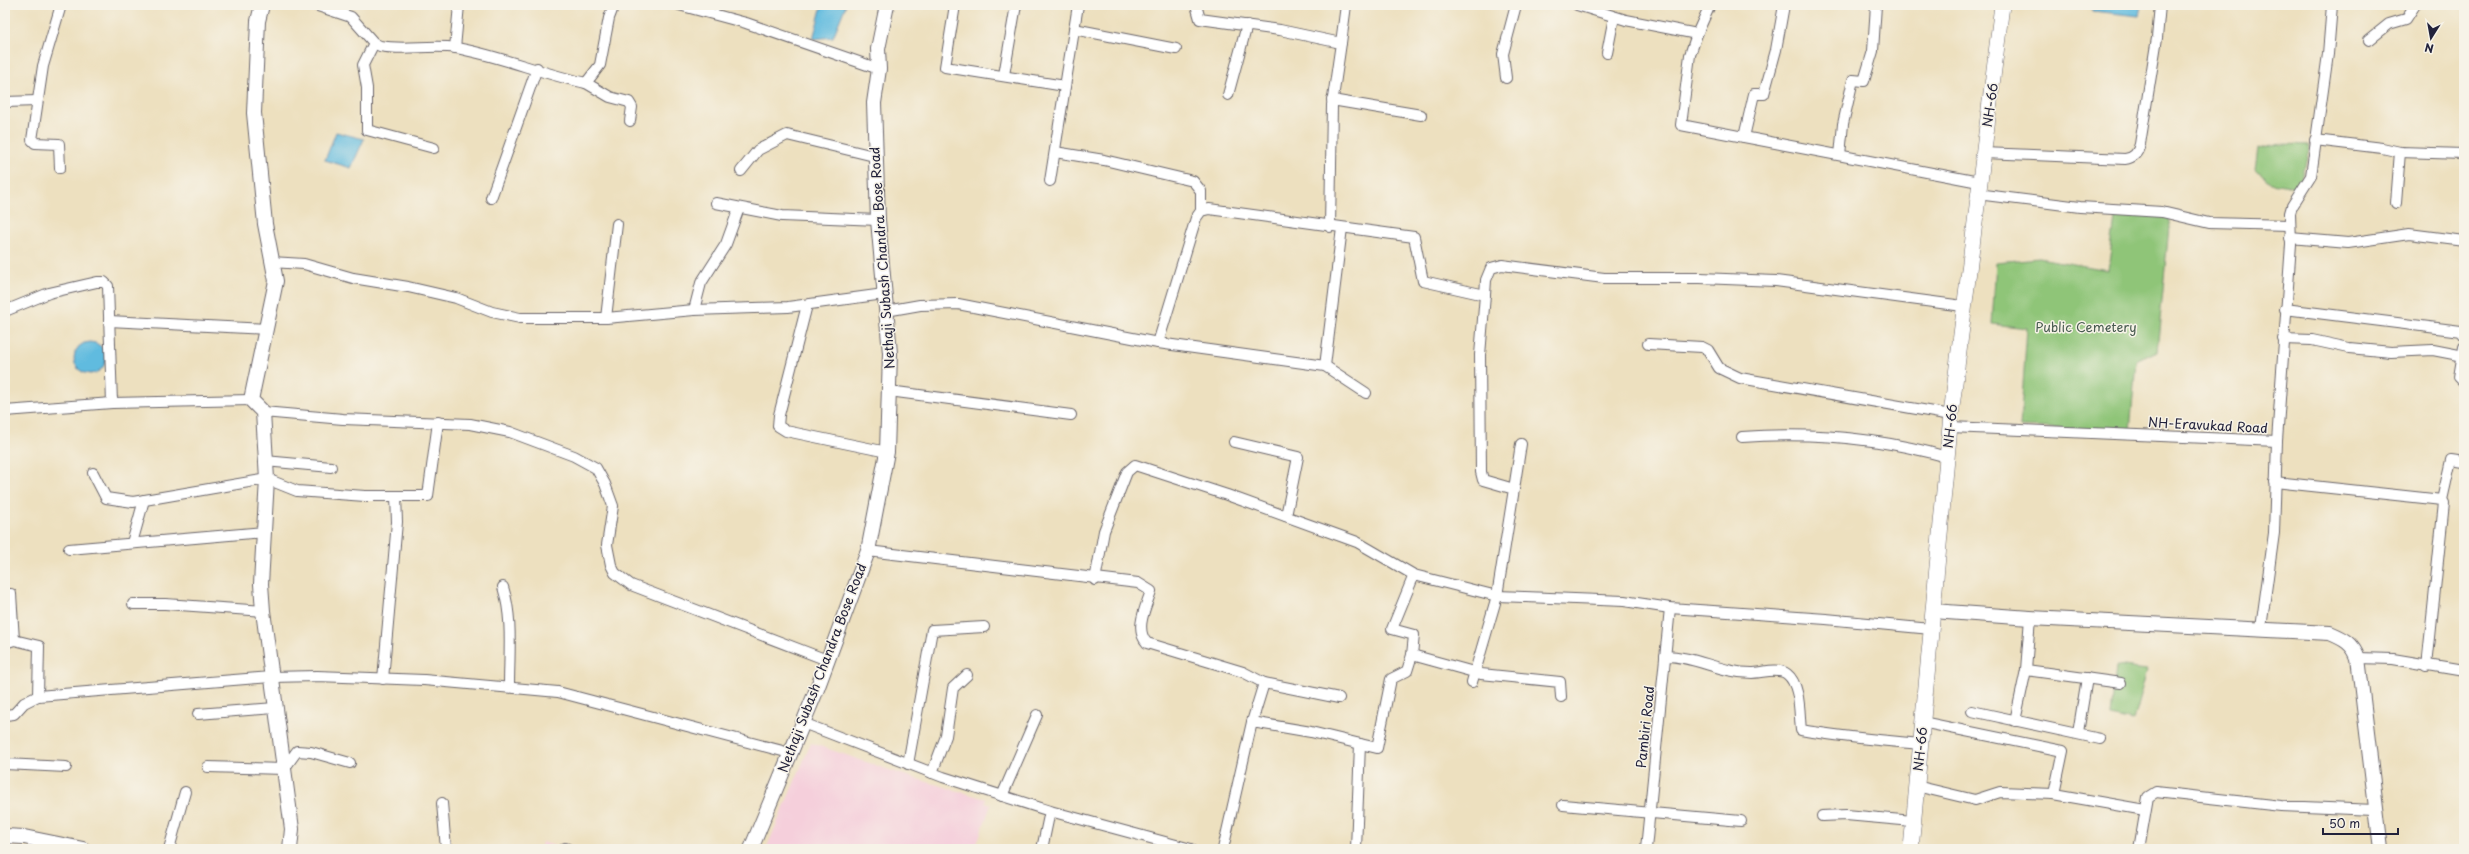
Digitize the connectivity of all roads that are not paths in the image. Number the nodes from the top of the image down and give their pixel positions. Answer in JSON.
{"nodes":[{"id":1,"x":61,"y":5,"type":"edge"},
{"id":2,"x":262,"y":5,"type":"edge"},
{"id":3,"x":315,"y":5,"type":"edge"},
{"id":4,"x":459,"y":5,"type":"edge"},
{"id":5,"x":614,"y":5,"type":"edge"},
{"id":6,"x":678,"y":5,"type":"edge"},
{"id":7,"x":887,"y":5,"type":"edge"},
{"id":8,"x":956,"y":5,"type":"edge"},
{"id":9,"x":1016,"y":5,"type":"edge"},
{"id":10,"x":1078,"y":5,"type":"edge"},
{"id":11,"x":1196,"y":5,"type":"edge"},
{"id":12,"x":1346,"y":5,"type":"edge"},
{"id":13,"x":1516,"y":5,"type":"edge"},
{"id":14,"x":1577,"y":5,"type":"edge"},
{"id":15,"x":1710,"y":5,"type":"edge"},
{"id":16,"x":1784,"y":5,"type":"edge"},
{"id":17,"x":1876,"y":5,"type":"edge"},
{"id":18,"x":2002,"y":5,"type":"edge"},
{"id":19,"x":2160,"y":5,"type":"edge"},
{"id":20,"x":2332,"y":5,"type":"edge"},
{"id":21,"x":2416,"y":5,"type":"edge"},
{"id":22,"x":1614,"y":17,"type":"junction"},
{"id":23,"x":1247,"y":25,"type":"junction"},
{"id":24,"x":1074,"y":29,"type":"junction"},
{"id":25,"x":1697,"y":34,"type":"junction"},
{"id":26,"x":2369,"y":40,"type":"dead end"},
{"id":27,"x":374,"y":43,"type":"junction"},
{"id":28,"x":1341,"y":43,"type":"junction"},
{"id":29,"x":455,"y":48,"type":"junction"},
{"id":30,"x":1176,"y":49,"type":"dead end"},
{"id":31,"x":1607,"y":53,"type":"dead end"},
{"id":32,"x":537,"y":68,"type":"junction"},
{"id":33,"x":879,"y":69,"type":"junction"},
{"id":34,"x":1004,"y":75,"type":"junction"},
{"id":35,"x":1506,"y":78,"type":"dead end"},
{"id":36,"x":586,"y":83,"type":"junction"},
{"id":37,"x":1065,"y":86,"type":"junction"},
{"id":38,"x":1228,"y":94,"type":"dead end"},
{"id":39,"x":1332,"y":100,"type":"junction"},
{"id":40,"x":37,"y":101,"type":"junction"},
{"id":41,"x":5,"y":102,"type":"edge"},
{"id":42,"x":1421,"y":115,"type":"dead end"},
{"id":43,"x":630,"y":121,"type":"dead end"},
{"id":44,"x":1744,"y":137,"type":"junction"},
{"id":45,"x":2315,"y":140,"type":"junction"},
{"id":46,"x":434,"y":148,"type":"dead end"},
{"id":47,"x":1054,"y":152,"type":"junction"},
{"id":48,"x":2400,"y":152,"type":"junction"},
{"id":49,"x":1983,"y":153,"type":"junction"},
{"id":50,"x":2464,"y":154,"type":"edge"},
{"id":51,"x":1840,"y":155,"type":"junction"},
{"id":52,"x":874,"y":156,"type":"junction"},
{"id":53,"x":60,"y":168,"type":"dead end"},
{"id":54,"x":741,"y":171,"type":"dead end"},
{"id":55,"x":1050,"y":181,"type":"dead end"},
{"id":56,"x":1978,"y":188,"type":"junction"},
{"id":57,"x":491,"y":198,"type":"dead end"},
{"id":58,"x":2396,"y":203,"type":"dead end"},
{"id":59,"x":716,"y":204,"type":"dead end"},
{"id":60,"x":739,"y":208,"type":"junction"},
{"id":61,"x":1201,"y":210,"type":"junction"},
{"id":62,"x":878,"y":220,"type":"junction"},
{"id":63,"x":617,"y":224,"type":"dead end"},
{"id":64,"x":2290,"y":225,"type":"junction"},
{"id":65,"x":1330,"y":226,"type":"junction"},
{"id":66,"x":1342,"y":228,"type":"junction"},
{"id":67,"x":2290,"y":238,"type":"junction"},
{"id":68,"x":2464,"y":242,"type":"edge"},
{"id":69,"x":271,"y":262,"type":"junction"},
{"id":70,"x":884,"y":294,"type":"junction"},
{"id":71,"x":1485,"y":294,"type":"junction"},
{"id":72,"x":807,"y":304,"type":"junction"},
{"id":73,"x":1963,"y":306,"type":"junction"},
{"id":74,"x":2285,"y":309,"type":"junction"},
{"id":75,"x":694,"y":310,"type":"junction"},
{"id":76,"x":5,"y":311,"type":"edge"},
{"id":77,"x":886,"y":311,"type":"junction"},
{"id":78,"x":606,"y":318,"type":"junction"},
{"id":79,"x":110,"y":321,"type":"junction"},
{"id":80,"x":267,"y":328,"type":"junction"},
{"id":81,"x":2464,"y":334,"type":"edge"},
{"id":82,"x":2283,"y":339,"type":"junction"},
{"id":83,"x":1158,"y":343,"type":"junction"},
{"id":84,"x":1648,"y":344,"type":"dead end"},
{"id":85,"x":2464,"y":353,"type":"edge"},
{"id":86,"x":1326,"y":366,"type":"junction"},
{"id":87,"x":2464,"y":382,"type":"edge"},
{"id":88,"x":889,"y":392,"type":"junction"},
{"id":89,"x":1366,"y":393,"type":"dead end"},
{"id":90,"x":251,"y":400,"type":"junction"},
{"id":91,"x":112,"y":403,"type":"junction"},
{"id":92,"x":5,"y":411,"type":"edge"},
{"id":93,"x":263,"y":412,"type":"junction"},
{"id":94,"x":1072,"y":415,"type":"dead end"},
{"id":95,"x":1950,"y":421,"type":"junction"},
{"id":96,"x":438,"y":422,"type":"junction"},
{"id":97,"x":1742,"y":437,"type":"dead end"},
{"id":98,"x":2277,"y":441,"type":"junction"},
{"id":99,"x":1234,"y":442,"type":"dead end"},
{"id":100,"x":1521,"y":444,"type":"dead end"},
{"id":101,"x":887,"y":452,"type":"junction"},
{"id":102,"x":1947,"y":457,"type":"junction"},
{"id":103,"x":265,"y":461,"type":"junction"},
{"id":104,"x":2464,"y":462,"type":"edge"},
{"id":105,"x":331,"y":467,"type":"dead end"},
{"id":106,"x":93,"y":473,"type":"dead end"},
{"id":107,"x":267,"y":480,"type":"junction"},
{"id":108,"x":2275,"y":482,"type":"junction"},
{"id":109,"x":1514,"y":489,"type":"junction"},
{"id":110,"x":396,"y":496,"type":"junction"},
{"id":111,"x":144,"y":500,"type":"junction"},
{"id":112,"x":2442,"y":500,"type":"junction"},
{"id":113,"x":1286,"y":516,"type":"junction"},
{"id":114,"x":265,"y":532,"type":"junction"},
{"id":115,"x":132,"y":543,"type":"junction"},
{"id":116,"x":69,"y":548,"type":"dead end"},
{"id":117,"x":868,"y":551,"type":"junction"},
{"id":118,"x":1414,"y":575,"type":"junction"},
{"id":119,"x":1095,"y":580,"type":"junction"},
{"id":120,"x":502,"y":587,"type":"dead end"},
{"id":121,"x":5,"y":594,"type":"edge"},
{"id":122,"x":1497,"y":596,"type":"junction"},
{"id":123,"x":133,"y":604,"type":"dead end"},
{"id":124,"x":1670,"y":608,"type":"junction"},
{"id":125,"x":263,"y":610,"type":"junction"},
{"id":126,"x":1933,"y":610,"type":"junction"},
{"id":127,"x":2030,"y":618,"type":"junction"},
{"id":128,"x":984,"y":626,"type":"dead end"},
{"id":129,"x":2261,"y":628,"type":"junction"},
{"id":130,"x":1931,"y":629,"type":"junction"},
{"id":131,"x":10,"y":641,"type":"edge"},
{"id":132,"x":1412,"y":655,"type":"junction"},
{"id":133,"x":1665,"y":656,"type":"junction"},
{"id":134,"x":2358,"y":658,"type":"junction"},
{"id":135,"x":827,"y":660,"type":"junction"},
{"id":136,"x":2427,"y":666,"type":"junction"},
{"id":137,"x":2026,"y":670,"type":"junction"},
{"id":138,"x":2464,"y":671,"type":"edge"},
{"id":139,"x":967,"y":675,"type":"dead end"},
{"id":140,"x":271,"y":677,"type":"junction"},
{"id":141,"x":1473,"y":677,"type":"junction"},
{"id":142,"x":2087,"y":678,"type":"junction"},
{"id":143,"x":383,"y":679,"type":"junction"},
{"id":144,"x":1264,"y":683,"type":"junction"},
{"id":145,"x":2121,"y":683,"type":"dead end"},
{"id":146,"x":509,"y":687,"type":"junction"},
{"id":147,"x":38,"y":696,"type":"junction"},
{"id":148,"x":1561,"y":697,"type":"dead end"},
{"id":149,"x":1339,"y":698,"type":"dead end"},
{"id":150,"x":275,"y":708,"type":"junction"},
{"id":151,"x":1972,"y":711,"type":"dead end"},
{"id":152,"x":198,"y":714,"type":"dead end"},
{"id":153,"x":5,"y":715,"type":"edge"},
{"id":154,"x":1037,"y":715,"type":"dead end"},
{"id":155,"x":2015,"y":721,"type":"junction"},
{"id":156,"x":1252,"y":722,"type":"junction"},
{"id":157,"x":1922,"y":722,"type":"junction"},
{"id":158,"x":803,"y":723,"type":"junction"},
{"id":159,"x":2078,"y":733,"type":"junction"},
{"id":160,"x":2100,"y":738,"type":"dead end"},
{"id":161,"x":1360,"y":744,"type":"junction"},
{"id":162,"x":1920,"y":744,"type":"junction"},
{"id":163,"x":790,"y":753,"type":"junction"},
{"id":164,"x":350,"y":763,"type":"dead end"},
{"id":165,"x":5,"y":764,"type":"edge"},
{"id":166,"x":908,"y":764,"type":"junction"},
{"id":167,"x":66,"y":767,"type":"dead end"},
{"id":168,"x":208,"y":767,"type":"dead end"},
{"id":169,"x":284,"y":769,"type":"junction"},
{"id":170,"x":932,"y":773,"type":"junction"},
{"id":171,"x":1916,"y":786,"type":"junction"},
{"id":172,"x":185,"y":792,"type":"dead end"},
{"id":173,"x":2054,"y":794,"type":"junction"},
{"id":174,"x":1002,"y":796,"type":"junction"},
{"id":175,"x":442,"y":803,"type":"dead end"},
{"id":176,"x":1563,"y":805,"type":"dead end"},
{"id":177,"x":1050,"y":810,"type":"junction"},
{"id":178,"x":2145,"y":810,"type":"junction"},
{"id":179,"x":2375,"y":810,"type":"junction"},
{"id":180,"x":1650,"y":812,"type":"junction"},
{"id":181,"x":1822,"y":816,"type":"dead end"},
{"id":182,"x":1741,"y":821,"type":"dead end"},
{"id":183,"x":1913,"y":822,"type":"junction"},
{"id":184,"x":5,"y":836,"type":"edge"},
{"id":185,"x":84,"y":849,"type":"edge"},
{"id":186,"x":169,"y":849,"type":"edge"},
{"id":187,"x":290,"y":849,"type":"edge"},
{"id":188,"x":446,"y":849,"type":"edge"},
{"id":189,"x":751,"y":849,"type":"edge"},
{"id":190,"x":1042,"y":849,"type":"edge"},
{"id":191,"x":1191,"y":849,"type":"edge"},
{"id":192,"x":1223,"y":849,"type":"edge"},
{"id":193,"x":1356,"y":849,"type":"edge"},
{"id":194,"x":1646,"y":849,"type":"edge"},
{"id":195,"x":1911,"y":849,"type":"edge"},
{"id":196,"x":2139,"y":849,"type":"edge"},
{"id":197,"x":2381,"y":849,"type":"edge"}],
"edges":[{"from":1,"to":40,"type":"street"},
{"from":2,"to":69,"type":"main road"},
{"from":3,"to":27,"type":"street"},
{"from":4,"to":29,"type":"street"},
{"from":5,"to":36,"type":"street"},
{"from":6,"to":33,"type":"street"},
{"from":7,"to":33,"type":"main road","name":"Nethaji Subash Chandra Bose Road"},
{"from":8,"to":34,"type":"street"},
{"from":9,"to":34,"type":"street"},
{"from":10,"to":24,"type":"street"},
{"from":11,"to":23,"type":"street"},
{"from":12,"to":28,"type":"street"},
{"from":13,"to":35,"type":"street"},
{"from":14,"to":22,"type":"street"},
{"from":15,"to":25,"type":"street"},
{"from":16,"to":44,"type":"street"},
{"from":17,"to":51,"type":"street"},
{"from":18,"to":49,"type":"main road","name":"NH-66"},
{"from":19,"to":49,"type":"street"},
{"from":20,"to":45,"type":"street"},
{"from":21,"to":26,"type":"street"},
{"from":22,"to":25,"type":"street"},
{"from":22,"to":31,"type":"street"},
{"from":23,"to":28,"type":"street"},
{"from":23,"to":38,"type":"street"},
{"from":24,"to":30,"type":"street"},
{"from":24,"to":37,"type":"street"},
{"from":25,"to":44,"type":"street"},
{"from":27,"to":29,"type":"street"},
{"from":27,"to":46,"type":"street"},
{"from":28,"to":39,"type":"street"},
{"from":29,"to":32,"type":"street"},
{"from":32,"to":36,"type":"street"},
{"from":32,"to":57,"type":"street"},
{"from":33,"to":52,"type":"main road","name":"Nethaji Subash Chandra Bose Road"},
{"from":34,"to":37,"type":"street"},
{"from":36,"to":43,"type":"street"},
{"from":37,"to":47,"type":"street"},
{"from":39,"to":42,"type":"street"},
{"from":39,"to":65,"type":"street"},
{"from":40,"to":41,"type":"street"},
{"from":40,"to":53,"type":"street"},
{"from":44,"to":51,"type":"street"},
{"from":45,"to":48,"type":"street"},
{"from":45,"to":64,"type":"street"},
{"from":47,"to":55,"type":"street"},
{"from":47,"to":61,"type":"street"},
{"from":48,"to":50,"type":"street"},
{"from":48,"to":58,"type":"street"},
{"from":49,"to":56,"type":"main road","name":"NH-66"},
{"from":51,"to":56,"type":"street"},
{"from":52,"to":54,"type":"street"},
{"from":52,"to":62,"type":"main road","name":"Nethaji Subash Chandra Bose Road"},
{"from":56,"to":64,"type":"street"},
{"from":56,"to":73,"type":"main road","name":"NH-66"},
{"from":59,"to":60,"type":"street"},
{"from":60,"to":62,"type":"street"},
{"from":60,"to":75,"type":"street"},
{"from":61,"to":65,"type":"street"},
{"from":61,"to":83,"type":"street"},
{"from":62,"to":70,"type":"main road","name":"Nethaji Subash Chandra Bose Road"},
{"from":63,"to":78,"type":"street"},
{"from":64,"to":67,"type":"street"},
{"from":65,"to":66,"type":"street"},
{"from":66,"to":71,"type":"street"},
{"from":66,"to":86,"type":"street"},
{"from":67,"to":68,"type":"street"},
{"from":67,"to":74,"type":"street"},
{"from":69,"to":78,"type":"street"},
{"from":69,"to":80,"type":"main road"},
{"from":70,"to":72,"type":"street"},
{"from":70,"to":77,"type":"main road","name":"Nethaji Subash Chandra Bose Road"},
{"from":71,"to":73,"type":"street"},
{"from":71,"to":109,"type":"street"},
{"from":72,"to":75,"type":"street"},
{"from":72,"to":101,"type":"street"},
{"from":73,"to":95,"type":"main road","name":"NH-66"},
{"from":74,"to":81,"type":"street"},
{"from":74,"to":82,"type":"street"},
{"from":75,"to":78,"type":"street"},
{"from":76,"to":79,"type":"street"},
{"from":77,"to":83,"type":"street"},
{"from":77,"to":88,"type":"main road","name":"Nethaji Subash Chandra Bose Road"},
{"from":79,"to":80,"type":"street"},
{"from":79,"to":91,"type":"street"},
{"from":80,"to":90,"type":"main road"},
{"from":82,"to":85,"type":"street"},
{"from":82,"to":98,"type":"street"},
{"from":83,"to":86,"type":"street"},
{"from":84,"to":95,"type":"street","name":"NH-Eravukad Road"},
{"from":85,"to":87,"type":"street"},
{"from":86,"to":89,"type":"street"},
{"from":88,"to":94,"type":"street"},
{"from":88,"to":101,"type":"main road","name":"Nethaji Subash Chandra Bose Road"},
{"from":90,"to":91,"type":"street"},
{"from":90,"to":93,"type":"main road"},
{"from":91,"to":92,"type":"street"},
{"from":93,"to":96,"type":"street"},
{"from":93,"to":103,"type":"main road"},
{"from":95,"to":98,"type":"street","name":"NH-Eravukad Road"},
{"from":95,"to":102,"type":"main road","name":"NH-66"},
{"from":96,"to":110,"type":"street"},
{"from":96,"to":135,"type":"street"},
{"from":97,"to":102,"type":"street"},
{"from":98,"to":108,"type":"street","name":"NH-Eravukad Road"},
{"from":99,"to":113,"type":"street"},
{"from":100,"to":109,"type":"street"},
{"from":101,"to":117,"type":"main road","name":"Nethaji Subash Chandra Bose Road"},
{"from":102,"to":126,"type":"main road","name":"NH-66"},
{"from":103,"to":105,"type":"street"},
{"from":103,"to":107,"type":"main road"},
{"from":104,"to":112,"type":"street"},
{"from":106,"to":111,"type":"street"},
{"from":107,"to":110,"type":"street"},
{"from":107,"to":111,"type":"street"},
{"from":107,"to":114,"type":"main road"},
{"from":108,"to":112,"type":"street"},
{"from":108,"to":129,"type":"street","name":"NH-Eravukad Road"},
{"from":109,"to":122,"type":"street"},
{"from":110,"to":143,"type":"street"},
{"from":111,"to":115,"type":"street"},
{"from":112,"to":136,"type":"street"},
{"from":113,"to":118,"type":"street"},
{"from":113,"to":119,"type":"street"},
{"from":114,"to":115,"type":"street"},
{"from":114,"to":125,"type":"main road"},
{"from":115,"to":116,"type":"street"},
{"from":117,"to":119,"type":"street"},
{"from":117,"to":135,"type":"main road","name":"Nethaji Subash Chandra Bose Road"},
{"from":118,"to":122,"type":"street"},
{"from":118,"to":132,"type":"street"},
{"from":119,"to":144,"type":"street"},
{"from":120,"to":146,"type":"street"},
{"from":121,"to":131,"type":"street"},
{"from":122,"to":124,"type":"street"},
{"from":122,"to":141,"type":"street"},
{"from":123,"to":125,"type":"street"},
{"from":124,"to":130,"type":"street"},
{"from":124,"to":133,"type":"street","name":"Pambiri Road"},
{"from":125,"to":140,"type":"main road"},
{"from":126,"to":127,"type":"main road"},
{"from":126,"to":130,"type":"main road","name":"NH-66"},
{"from":127,"to":129,"type":"main road"},
{"from":127,"to":137,"type":"street"},
{"from":128,"to":166,"type":"street"},
{"from":129,"to":134,"type":"main road"},
{"from":130,"to":157,"type":"main road","name":"NH-66"},
{"from":131,"to":147,"type":"street"},
{"from":132,"to":141,"type":"street"},
{"from":132,"to":161,"type":"street"},
{"from":133,"to":162,"type":"street"},
{"from":133,"to":180,"type":"street","name":"Pambiri Road"},
{"from":134,"to":136,"type":"street"},
{"from":134,"to":179,"type":"main road"},
{"from":135,"to":158,"type":"main road","name":"Nethaji Subash Chandra Bose Road"},
{"from":136,"to":138,"type":"street"},
{"from":137,"to":142,"type":"street"},
{"from":137,"to":155,"type":"street"},
{"from":139,"to":170,"type":"street"},
{"from":140,"to":143,"type":"street"},
{"from":140,"to":147,"type":"street"},
{"from":140,"to":150,"type":"main road"},
{"from":141,"to":148,"type":"street"},
{"from":142,"to":145,"type":"street"},
{"from":142,"to":159,"type":"street"},
{"from":143,"to":146,"type":"street"},
{"from":144,"to":149,"type":"street"},
{"from":144,"to":156,"type":"street"},
{"from":146,"to":163,"type":"street"},
{"from":147,"to":153,"type":"street"},
{"from":150,"to":152,"type":"street"},
{"from":150,"to":169,"type":"main road"},
{"from":151,"to":155,"type":"street"},
{"from":154,"to":174,"type":"street"},
{"from":155,"to":159,"type":"street"},
{"from":156,"to":161,"type":"street"},
{"from":156,"to":192,"type":"street"},
{"from":157,"to":162,"type":"main road","name":"NH-66"},
{"from":157,"to":173,"type":"street"},
{"from":158,"to":163,"type":"main road","name":"Nethaji Subash Chandra Bose Road"},
{"from":158,"to":166,"type":"street"},
{"from":159,"to":160,"type":"street"},
{"from":161,"to":193,"type":"street"},
{"from":162,"to":171,"type":"main road","name":"NH-66"},
{"from":163,"to":189,"type":"main road","name":"Nethaji Subash Chandra Bose Road"},
{"from":164,"to":169,"type":"street"},
{"from":165,"to":167,"type":"street"},
{"from":166,"to":170,"type":"street"},
{"from":168,"to":169,"type":"street"},
{"from":169,"to":187,"type":"main road"},
{"from":170,"to":174,"type":"street"},
{"from":171,"to":173,"type":"street"},
{"from":171,"to":183,"type":"main road","name":"NH-66"},
{"from":172,"to":186,"type":"street"},
{"from":173,"to":178,"type":"street"},
{"from":174,"to":177,"type":"street"},
{"from":175,"to":188,"type":"street"},
{"from":176,"to":180,"type":"street"},
{"from":177,"to":190,"type":"street"},
{"from":177,"to":191,"type":"street"},
{"from":178,"to":179,"type":"street"},
{"from":178,"to":196,"type":"street"},
{"from":179,"to":197,"type":"main road"},
{"from":180,"to":182,"type":"street"},
{"from":180,"to":194,"type":"street","name":"Pambiri Road"},
{"from":181,"to":183,"type":"street"},
{"from":183,"to":195,"type":"main road","name":"NH-66"},
{"from":184,"to":185,"type":"main road"}]}
